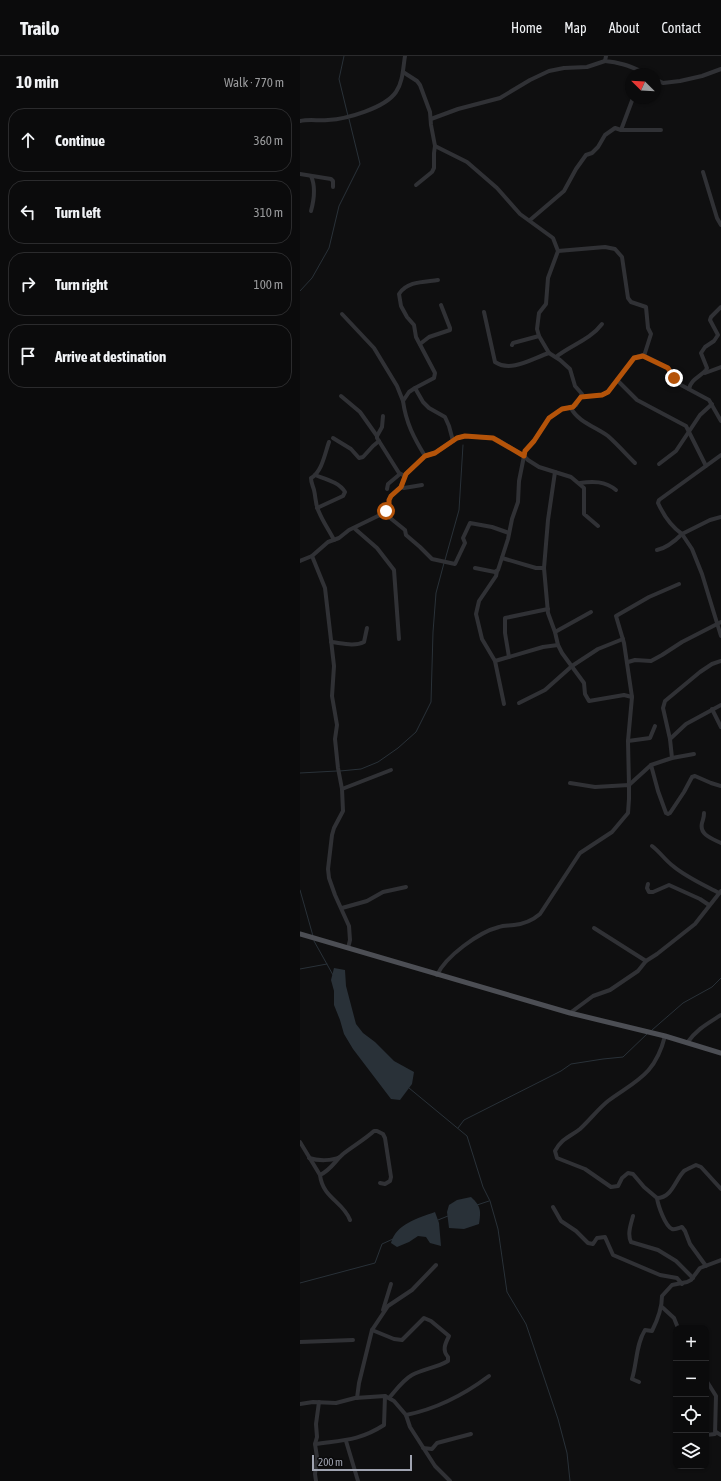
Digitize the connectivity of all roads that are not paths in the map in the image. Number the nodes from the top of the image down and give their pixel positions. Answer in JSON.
{"nodes":[{"id":1,"x":405,"y":56,"type":"edge"},
{"id":2,"x":606,"y":58,"type":"edge"},
{"id":3,"x":631,"y":68,"type":"edge"},
{"id":4,"x":721,"y":69,"type":"edge"},
{"id":5,"x":403,"y":72,"type":"junction"},
{"id":6,"x":661,"y":82,"type":"edge"},
{"id":7,"x":631,"y":104,"type":"edge"},
{"id":8,"x":431,"y":119,"type":"junction"},
{"id":9,"x":300,"y":121,"type":"edge"},
{"id":10,"x":621,"y":130,"type":"junction"},
{"id":11,"x":660,"y":130,"type":"dead end"},
{"id":12,"x":435,"y":146,"type":"junction"},
{"id":13,"x":703,"y":172,"type":"dead end"},
{"id":14,"x":300,"y":174,"type":"edge"},
{"id":15,"x":311,"y":176,"type":"junction"},
{"id":16,"x":416,"y":185,"type":"dead end"},
{"id":17,"x":333,"y":187,"type":"dead end"},
{"id":18,"x":311,"y":211,"type":"dead end"},
{"id":19,"x":530,"y":220,"type":"junction"},
{"id":20,"x":721,"y":225,"type":"edge"},
{"id":21,"x":558,"y":251,"type":"junction"},
{"id":22,"x":438,"y":280,"type":"dead end"},
{"id":23,"x":441,"y":305,"type":"dead end"},
{"id":24,"x":721,"y":307,"type":"edge"},
{"id":25,"x":484,"y":312,"type":"dead end"},
{"id":26,"x":342,"y":314,"type":"dead end"},
{"id":27,"x":602,"y":324,"type":"dead end"},
{"id":28,"x":720,"y":334,"type":"edge"},
{"id":29,"x":539,"y":336,"type":"junction"},
{"id":30,"x":420,"y":344,"type":"junction"},
{"id":31,"x":512,"y":345,"type":"dead end"},
{"id":32,"x":549,"y":353,"type":"junction"},
{"id":33,"x":644,"y":356,"type":"junction"},
{"id":34,"x":556,"y":357,"type":"junction"},
{"id":35,"x":721,"y":367,"type":"edge"},
{"id":36,"x":705,"y":373,"type":"junction"},
{"id":37,"x":617,"y":380,"type":"junction"},
{"id":38,"x":415,"y":388,"type":"junction"},
{"id":39,"x":689,"y":389,"type":"junction"},
{"id":40,"x":341,"y":396,"type":"dead end"},
{"id":41,"x":581,"y":397,"type":"junction"},
{"id":42,"x":403,"y":401,"type":"junction"},
{"id":43,"x":712,"y":404,"type":"junction"},
{"id":44,"x":570,"y":408,"type":"junction"},
{"id":45,"x":383,"y":416,"type":"dead end"},
{"id":46,"x":721,"y":421,"type":"edge"},
{"id":47,"x":690,"y":432,"type":"junction"},
{"id":48,"x":377,"y":436,"type":"junction"},
{"id":49,"x":333,"y":438,"type":"dead end"},
{"id":50,"x":380,"y":441,"type":"junction"},
{"id":51,"x":453,"y":441,"type":"junction"},
{"id":52,"x":329,"y":442,"type":"dead end"},
{"id":53,"x":721,"y":455,"type":"edge"},
{"id":54,"x":425,"y":456,"type":"junction"},
{"id":55,"x":524,"y":456,"type":"junction"},
{"id":56,"x":635,"y":463,"type":"dead end"},
{"id":57,"x":659,"y":464,"type":"dead end"},
{"id":58,"x":706,"y":466,"type":"junction"},
{"id":59,"x":555,"y":472,"type":"junction"},
{"id":60,"x":315,"y":475,"type":"junction"},
{"id":61,"x":403,"y":475,"type":"junction"},
{"id":62,"x":580,"y":483,"type":"junction"},
{"id":63,"x":422,"y":485,"type":"dead end"},
{"id":64,"x":401,"y":487,"type":"junction"},
{"id":65,"x":387,"y":489,"type":"dead end"},
{"id":66,"x":616,"y":490,"type":"dead end"},
{"id":67,"x":317,"y":508,"type":"junction"},
{"id":68,"x":384,"y":513,"type":"junction"},
{"id":69,"x":721,"y":518,"type":"edge"},
{"id":70,"x":598,"y":526,"type":"dead end"},
{"id":71,"x":354,"y":528,"type":"junction"},
{"id":72,"x":509,"y":533,"type":"junction"},
{"id":73,"x":682,"y":534,"type":"junction"},
{"id":74,"x":334,"y":540,"type":"junction"},
{"id":75,"x":657,"y":550,"type":"dead end"},
{"id":76,"x":312,"y":556,"type":"junction"},
{"id":77,"x":502,"y":558,"type":"junction"},
{"id":78,"x":300,"y":561,"type":"edge"},
{"id":79,"x":475,"y":568,"type":"dead end"},
{"id":80,"x":544,"y":568,"type":"junction"},
{"id":81,"x":497,"y":571,"type":"junction"},
{"id":82,"x":680,"y":584,"type":"dead end"},
{"id":83,"x":548,"y":609,"type":"junction"},
{"id":84,"x":591,"y":612,"type":"dead end"},
{"id":85,"x":719,"y":623,"type":"edge"},
{"id":86,"x":367,"y":628,"type":"dead end"},
{"id":87,"x":555,"y":632,"type":"junction"},
{"id":88,"x":721,"y":636,"type":"edge"},
{"id":89,"x":623,"y":639,"type":"junction"},
{"id":90,"x":399,"y":640,"type":"dead end"},
{"id":91,"x":331,"y":642,"type":"junction"},
{"id":92,"x":558,"y":645,"type":"junction"},
{"id":93,"x":509,"y":657,"type":"junction"},
{"id":94,"x":496,"y":661,"type":"junction"},
{"id":95,"x":721,"y":661,"type":"edge"},
{"id":96,"x":628,"y":662,"type":"junction"},
{"id":97,"x":572,"y":666,"type":"junction"},
{"id":98,"x":632,"y":697,"type":"junction"},
{"id":99,"x":519,"y":703,"type":"dead end"},
{"id":100,"x":504,"y":704,"type":"dead end"},
{"id":101,"x":721,"y":704,"type":"edge"},
{"id":102,"x":712,"y":709,"type":"junction"},
{"id":103,"x":655,"y":726,"type":"dead end"},
{"id":104,"x":721,"y":727,"type":"edge"},
{"id":105,"x":670,"y":739,"type":"junction"},
{"id":106,"x":628,"y":741,"type":"junction"},
{"id":107,"x":694,"y":754,"type":"dead end"},
{"id":108,"x":672,"y":758,"type":"junction"},
{"id":109,"x":651,"y":765,"type":"junction"},
{"id":110,"x":392,"y":770,"type":"dead end"},
{"id":111,"x":570,"y":783,"type":"dead end"},
{"id":112,"x":629,"y":785,"type":"junction"},
{"id":113,"x":721,"y":786,"type":"edge"},
{"id":114,"x":342,"y":789,"type":"junction"},
{"id":115,"x":704,"y":814,"type":"dead end"},
{"id":116,"x":721,"y":843,"type":"edge"},
{"id":117,"x":652,"y":846,"type":"dead end"},
{"id":118,"x":648,"y":884,"type":"dead end"},
{"id":119,"x":406,"y":887,"type":"dead end"},
{"id":120,"x":720,"y":892,"type":"edge"},
{"id":121,"x":709,"y":905,"type":"junction"},
{"id":122,"x":342,"y":908,"type":"junction"},
{"id":123,"x":594,"y":928,"type":"dead end"},
{"id":124,"x":300,"y":934,"type":"edge"},
{"id":125,"x":348,"y":948,"type":"junction"},
{"id":126,"x":646,"y":961,"type":"junction"},
{"id":127,"x":436,"y":975,"type":"junction"},
{"id":128,"x":570,"y":1013,"type":"junction"},
{"id":129,"x":721,"y":1015,"type":"edge"},
{"id":130,"x":665,"y":1036,"type":"junction"},
{"id":131,"x":687,"y":1043,"type":"junction"},
{"id":132,"x":721,"y":1053,"type":"edge"},
{"id":133,"x":300,"y":1142,"type":"edge"},
{"id":134,"x":340,"y":1156,"type":"junction"},
{"id":135,"x":309,"y":1157,"type":"junction"},
{"id":136,"x":320,"y":1175,"type":"junction"},
{"id":137,"x":380,"y":1183,"type":"dead end"},
{"id":138,"x":721,"y":1189,"type":"edge"},
{"id":139,"x":657,"y":1198,"type":"junction"},
{"id":140,"x":553,"y":1207,"type":"dead end"},
{"id":141,"x":633,"y":1216,"type":"dead end"},
{"id":142,"x":350,"y":1220,"type":"dead end"},
{"id":143,"x":721,"y":1260,"type":"edge"},
{"id":144,"x":436,"y":1266,"type":"dead end"},
{"id":145,"x":706,"y":1266,"type":"junction"},
{"id":146,"x":693,"y":1278,"type":"junction"},
{"id":147,"x":391,"y":1284,"type":"dead end"},
{"id":148,"x":682,"y":1284,"type":"junction"},
{"id":149,"x":662,"y":1307,"type":"junction"},
{"id":150,"x":382,"y":1314,"type":"junction"},
{"id":151,"x":677,"y":1325,"type":"edge"},
{"id":152,"x":372,"y":1330,"type":"junction"},
{"id":153,"x":353,"y":1340,"type":"dead end"},
{"id":154,"x":300,"y":1342,"type":"edge"},
{"id":155,"x":489,"y":1376,"type":"dead end"},
{"id":156,"x":639,"y":1382,"type":"dead end"},
{"id":157,"x":709,"y":1385,"type":"edge"},
{"id":158,"x":387,"y":1397,"type":"junction"},
{"id":159,"x":357,"y":1398,"type":"junction"},
{"id":160,"x":318,"y":1402,"type":"junction"},
{"id":161,"x":300,"y":1404,"type":"edge"},
{"id":162,"x":406,"y":1415,"type":"junction"},
{"id":163,"x":716,"y":1432,"type":"junction"},
{"id":164,"x":471,"y":1434,"type":"dead end"},
{"id":165,"x":709,"y":1435,"type":"edge"},
{"id":166,"x":721,"y":1435,"type":"edge"},
{"id":167,"x":346,"y":1441,"type":"junction"},
{"id":168,"x":315,"y":1444,"type":"junction"},
{"id":169,"x":423,"y":1448,"type":"junction"},
{"id":170,"x":316,"y":1481,"type":"edge"},
{"id":171,"x":358,"y":1481,"type":"edge"},
{"id":172,"x":450,"y":1481,"type":"edge"}],
"edges":[{"from":1,"to":5,"type":"street"},
{"from":2,"to":3,"type":"street"},
{"from":2,"to":8,"type":"street"},
{"from":4,"to":6,"type":"street"},
{"from":5,"to":8,"type":"street"},
{"from":5,"to":9,"type":"street"},
{"from":7,"to":10,"type":"street"},
{"from":8,"to":12,"type":"street"},
{"from":10,"to":11,"type":"street"},
{"from":10,"to":19,"type":"street"},
{"from":12,"to":16,"type":"street"},
{"from":12,"to":19,"type":"street"},
{"from":13,"to":20,"type":"street"},
{"from":14,"to":15,"type":"street"},
{"from":15,"to":17,"type":"street"},
{"from":15,"to":18,"type":"street"},
{"from":19,"to":21,"type":"street"},
{"from":21,"to":29,"type":"street"},
{"from":21,"to":33,"type":"street"},
{"from":22,"to":30,"type":"street"},
{"from":23,"to":30,"type":"street"},
{"from":24,"to":28,"type":"street"},
{"from":25,"to":32,"type":"street"},
{"from":26,"to":42,"type":"street"},
{"from":27,"to":34,"type":"street"},
{"from":28,"to":36,"type":"street"},
{"from":29,"to":31,"type":"street"},
{"from":29,"to":32,"type":"street"},
{"from":30,"to":38,"type":"street"},
{"from":32,"to":34,"type":"street"},
{"from":33,"to":37,"type":"street"},
{"from":33,"to":39,"type":"street"},
{"from":34,"to":41,"type":"street"},
{"from":35,"to":36,"type":"street"},
{"from":36,"to":39,"type":"street"},
{"from":37,"to":41,"type":"street"},
{"from":37,"to":47,"type":"street"},
{"from":38,"to":42,"type":"street"},
{"from":38,"to":51,"type":"street"},
{"from":39,"to":43,"type":"street"},
{"from":40,"to":48,"type":"street"},
{"from":41,"to":44,"type":"street"},
{"from":42,"to":54,"type":"street"},
{"from":43,"to":46,"type":"street"},
{"from":43,"to":47,"type":"street"},
{"from":44,"to":55,"type":"street"},
{"from":44,"to":56,"type":"street"},
{"from":45,"to":48,"type":"street"},
{"from":47,"to":57,"type":"street"},
{"from":47,"to":58,"type":"street"},
{"from":48,"to":50,"type":"street"},
{"from":49,"to":50,"type":"street"},
{"from":50,"to":61,"type":"street"},
{"from":51,"to":54,"type":"street"},
{"from":51,"to":55,"type":"street"},
{"from":52,"to":60,"type":"street"},
{"from":53,"to":58,"type":"street"},
{"from":54,"to":61,"type":"street"},
{"from":55,"to":59,"type":"street"},
{"from":55,"to":72,"type":"street"},
{"from":58,"to":73,"type":"street"},
{"from":59,"to":62,"type":"street"},
{"from":59,"to":80,"type":"street"},
{"from":60,"to":67,"type":"street"},
{"from":60,"to":67,"type":"street"},
{"from":61,"to":64,"type":"street"},
{"from":61,"to":65,"type":"street"},
{"from":62,"to":66,"type":"street"},
{"from":62,"to":70,"type":"street"},
{"from":63,"to":64,"type":"street"},
{"from":64,"to":68,"type":"street"},
{"from":67,"to":74,"type":"street"},
{"from":68,"to":71,"type":"street"},
{"from":68,"to":72,"type":"street"},
{"from":69,"to":73,"type":"street"},
{"from":71,"to":74,"type":"street"},
{"from":71,"to":90,"type":"street"},
{"from":72,"to":77,"type":"street"},
{"from":73,"to":75,"type":"street"},
{"from":73,"to":85,"type":"street"},
{"from":74,"to":76,"type":"street"},
{"from":76,"to":78,"type":"street"},
{"from":76,"to":91,"type":"street"},
{"from":77,"to":80,"type":"street"},
{"from":77,"to":81,"type":"street"},
{"from":79,"to":81,"type":"street"},
{"from":80,"to":83,"type":"street"},
{"from":81,"to":94,"type":"street"},
{"from":82,"to":89,"type":"street"},
{"from":83,"to":87,"type":"street"},
{"from":83,"to":93,"type":"street"},
{"from":84,"to":87,"type":"street"},
{"from":85,"to":88,"type":"street"},
{"from":85,"to":96,"type":"street"},
{"from":86,"to":91,"type":"street"},
{"from":87,"to":92,"type":"street"},
{"from":89,"to":96,"type":"street"},
{"from":89,"to":97,"type":"street"},
{"from":91,"to":114,"type":"street"},
{"from":92,"to":93,"type":"street"},
{"from":92,"to":97,"type":"street"},
{"from":93,"to":94,"type":"street"},
{"from":94,"to":100,"type":"street"},
{"from":95,"to":105,"type":"street"},
{"from":96,"to":98,"type":"street"},
{"from":97,"to":98,"type":"street"},
{"from":97,"to":99,"type":"street"},
{"from":98,"to":106,"type":"street"},
{"from":101,"to":102,"type":"street"},
{"from":102,"to":104,"type":"street"},
{"from":102,"to":105,"type":"street"},
{"from":103,"to":106,"type":"street"},
{"from":105,"to":108,"type":"street"},
{"from":106,"to":112,"type":"street"},
{"from":107,"to":108,"type":"street"},
{"from":108,"to":109,"type":"street"},
{"from":109,"to":112,"type":"street"},
{"from":109,"to":113,"type":"street"},
{"from":110,"to":114,"type":"street"},
{"from":111,"to":112,"type":"street"},
{"from":112,"to":127,"type":"street"},
{"from":114,"to":122,"type":"street"},
{"from":115,"to":116,"type":"street"},
{"from":117,"to":120,"type":"street"},
{"from":118,"to":121,"type":"street"},
{"from":119,"to":122,"type":"street"},
{"from":120,"to":121,"type":"street"},
{"from":121,"to":126,"type":"street"},
{"from":122,"to":125,"type":"street"},
{"from":123,"to":126,"type":"street"},
{"from":124,"to":125,"type":"main road"},
{"from":125,"to":127,"type":"main road"},
{"from":126,"to":128,"type":"street"},
{"from":127,"to":128,"type":"main road"},
{"from":128,"to":130,"type":"main road"},
{"from":129,"to":131,"type":"street"},
{"from":130,"to":131,"type":"main road"},
{"from":130,"to":139,"type":"street"},
{"from":131,"to":132,"type":"main road"},
{"from":133,"to":135,"type":"street"},
{"from":134,"to":135,"type":"street"},
{"from":134,"to":136,"type":"street"},
{"from":134,"to":137,"type":"street"},
{"from":135,"to":136,"type":"street"},
{"from":136,"to":142,"type":"street"},
{"from":138,"to":139,"type":"street"},
{"from":139,"to":145,"type":"street"},
{"from":140,"to":148,"type":"street"},
{"from":141,"to":146,"type":"street"},
{"from":143,"to":145,"type":"street"},
{"from":144,"to":150,"type":"street"},
{"from":145,"to":146,"type":"street"},
{"from":146,"to":148,"type":"street"},
{"from":147,"to":150,"type":"street"},
{"from":148,"to":149,"type":"street"},
{"from":149,"to":151,"type":"street"},
{"from":149,"to":156,"type":"street"},
{"from":150,"to":152,"type":"street"},
{"from":152,"to":158,"type":"street"},
{"from":152,"to":159,"type":"street"},
{"from":153,"to":154,"type":"street"},
{"from":155,"to":162,"type":"street"},
{"from":157,"to":163,"type":"street"},
{"from":158,"to":159,"type":"street"},
{"from":158,"to":162,"type":"street"},
{"from":158,"to":167,"type":"street"},
{"from":159,"to":160,"type":"street"},
{"from":160,"to":161,"type":"street"},
{"from":160,"to":168,"type":"street"},
{"from":162,"to":169,"type":"street"},
{"from":163,"to":165,"type":"street"},
{"from":163,"to":166,"type":"street"},
{"from":164,"to":169,"type":"street"},
{"from":167,"to":168,"type":"street"},
{"from":167,"to":171,"type":"street"},
{"from":168,"to":170,"type":"street"},
{"from":169,"to":172,"type":"street"}]}
